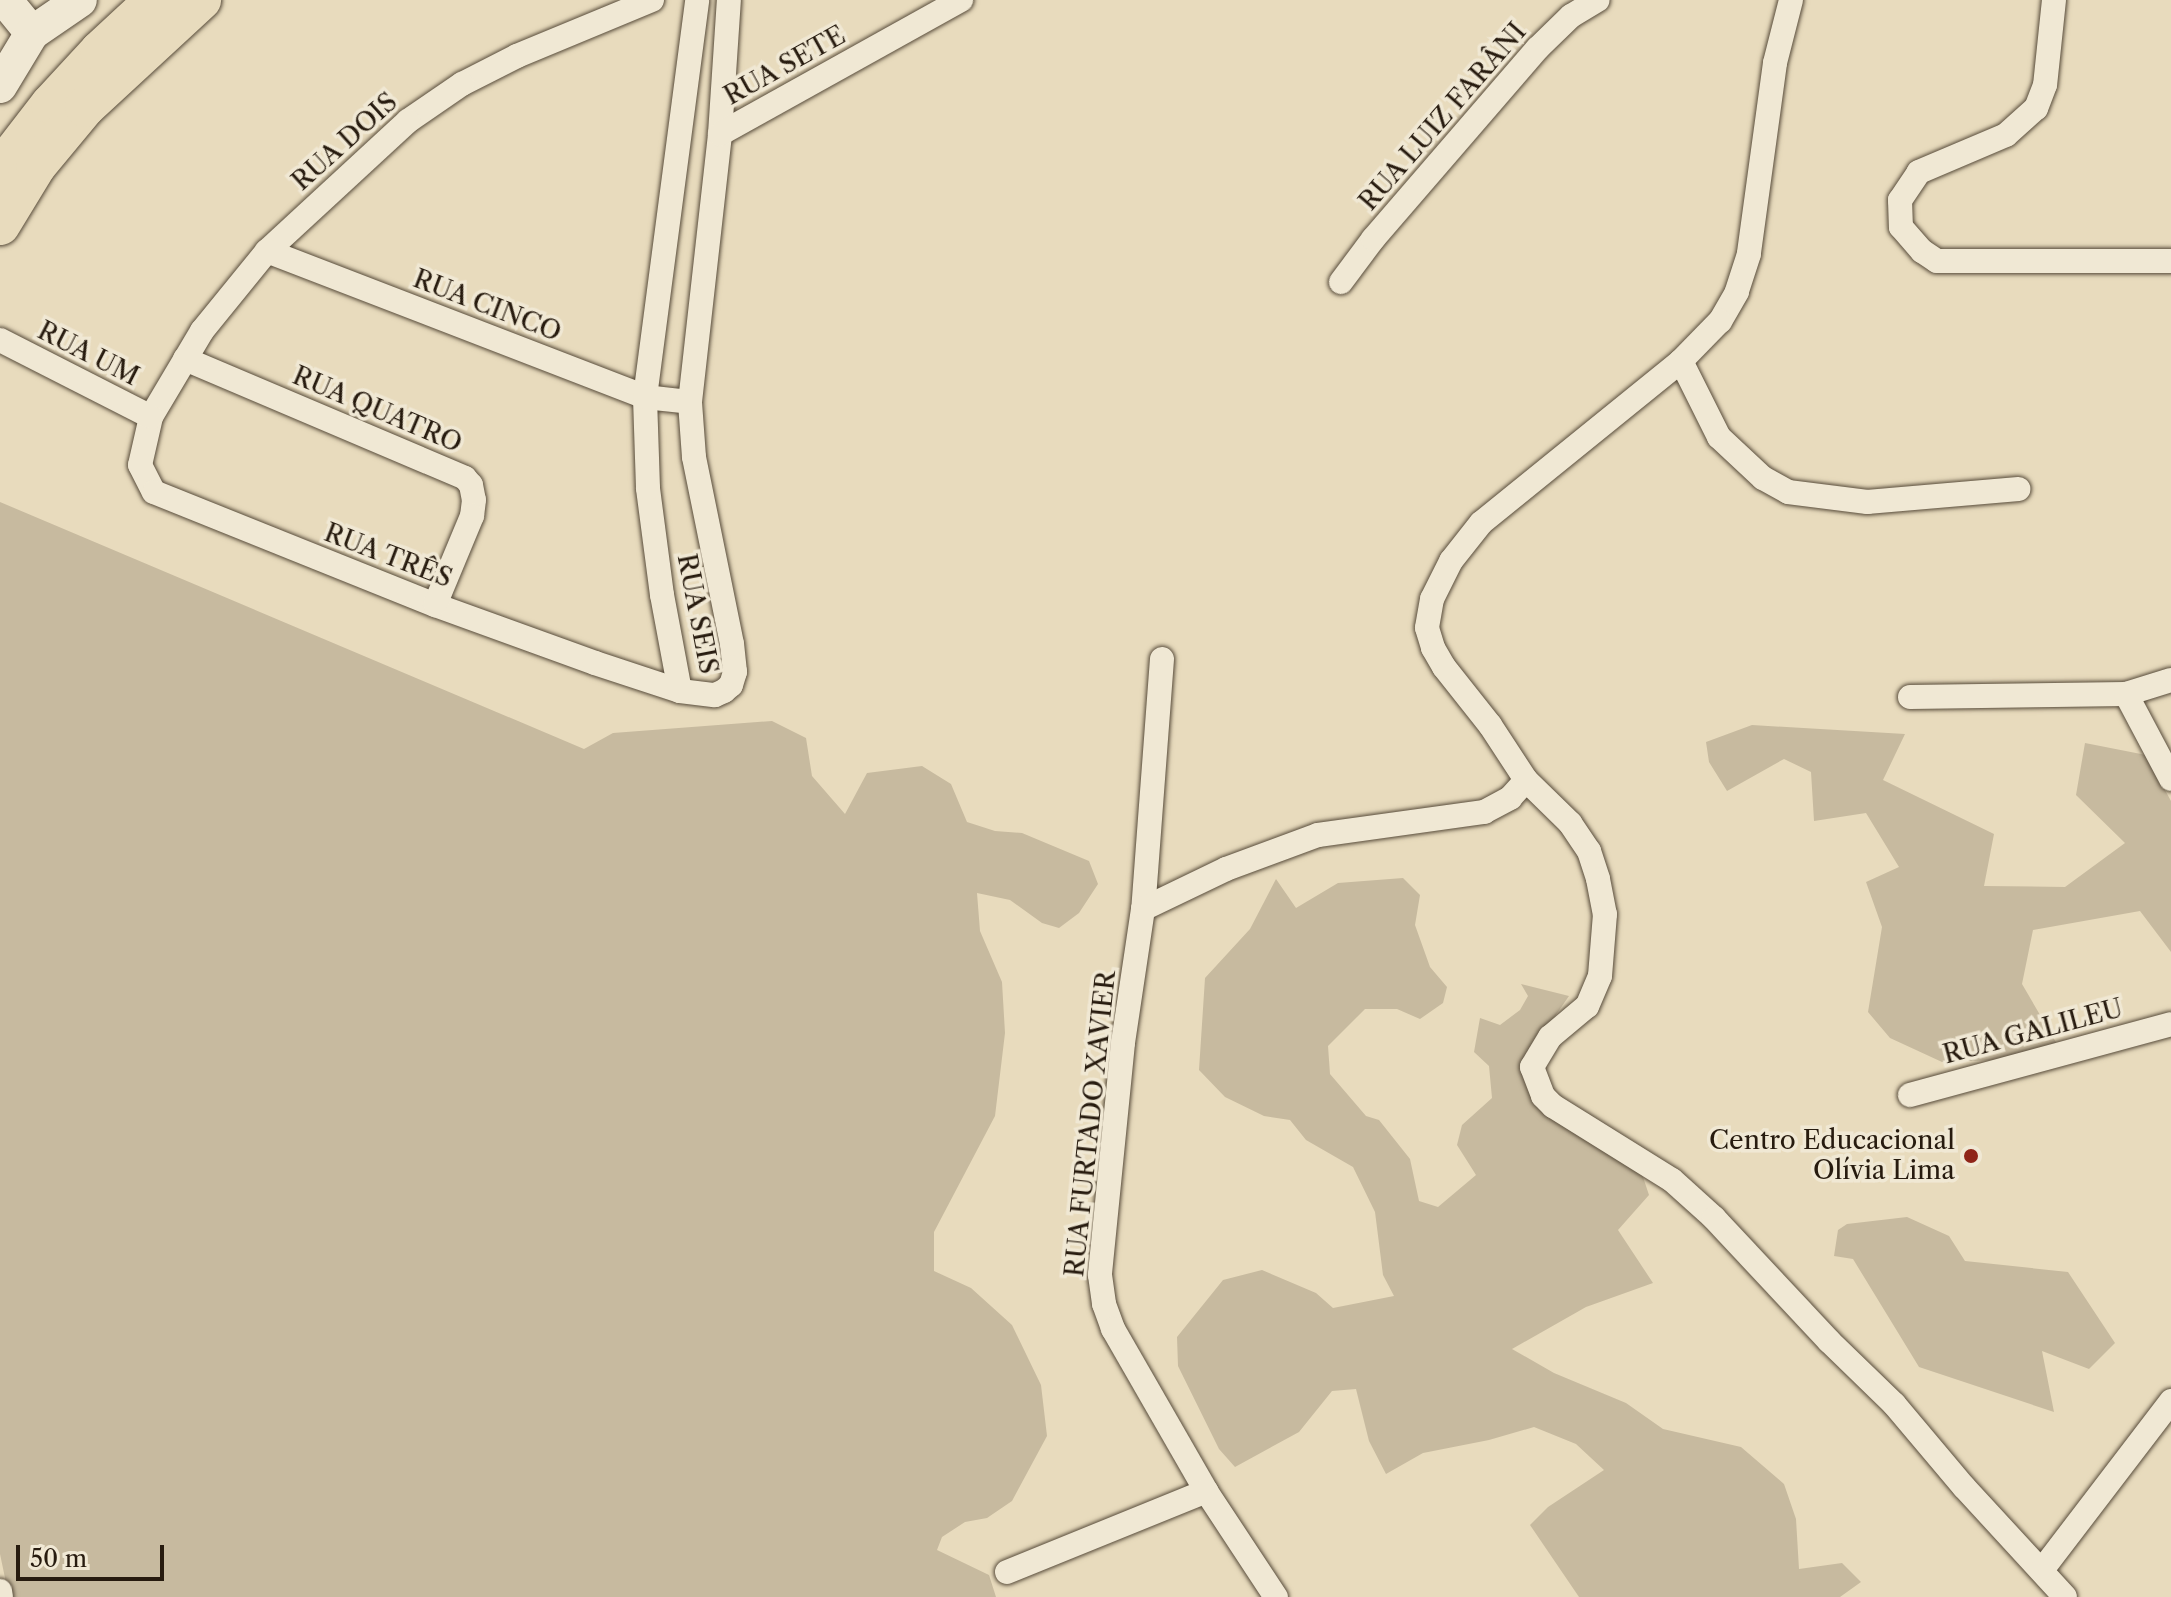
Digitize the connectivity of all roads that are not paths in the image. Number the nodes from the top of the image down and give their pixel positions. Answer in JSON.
{"nodes":[{"id":1,"x":5,"y":0,"type":"edge"},
{"id":2,"x":80,"y":0,"type":"edge"},
{"id":3,"x":155,"y":0,"type":"edge"},
{"id":4,"x":201,"y":0,"type":"edge"},
{"id":5,"x":652,"y":0,"type":"edge"},
{"id":6,"x":697,"y":0,"type":"edge"},
{"id":7,"x":729,"y":0,"type":"edge"},
{"id":8,"x":961,"y":0,"type":"edge"},
{"id":9,"x":1598,"y":0,"type":"edge"},
{"id":10,"x":1791,"y":0,"type":"edge"},
{"id":11,"x":2054,"y":0,"type":"edge"},
{"id":12,"x":32,"y":33,"type":"junction"},
{"id":13,"x":0,"y":86,"type":"edge"},
{"id":14,"x":720,"y":134,"type":"junction"},
{"id":15,"x":0,"y":170,"type":"edge"},
{"id":16,"x":0,"y":225,"type":"edge"},
{"id":17,"x":267,"y":251,"type":"junction"},
{"id":18,"x":2171,"y":261,"type":"edge"},
{"id":19,"x":1341,"y":282,"type":"dead end"},
{"id":20,"x":0,"y":340,"type":"edge"},
{"id":21,"x":185,"y":359,"type":"junction"},
{"id":22,"x":1681,"y":361,"type":"junction"},
{"id":23,"x":645,"y":397,"type":"junction"},
{"id":24,"x":690,"y":402,"type":"junction"},
{"id":25,"x":151,"y":417,"type":"junction"},
{"id":26,"x":2018,"y":489,"type":"dead end"},
{"id":27,"x":435,"y":605,"type":"junction"},
{"id":28,"x":1162,"y":659,"type":"dead end"},
{"id":29,"x":2171,"y":680,"type":"edge"},
{"id":30,"x":680,"y":691,"type":"junction"},
{"id":31,"x":2126,"y":694,"type":"junction"},
{"id":32,"x":1910,"y":697,"type":"dead end"},
{"id":33,"x":2171,"y":779,"type":"edge"},
{"id":34,"x":1526,"y":780,"type":"junction"},
{"id":35,"x":1143,"y":909,"type":"junction"},
{"id":36,"x":2171,"y":1024,"type":"edge"},
{"id":37,"x":1910,"y":1095,"type":"dead end"},
{"id":38,"x":2171,"y":1401,"type":"edge"},
{"id":39,"x":1206,"y":1491,"type":"junction"},
{"id":40,"x":2042,"y":1570,"type":"junction"},
{"id":41,"x":1007,"y":1572,"type":"dead end"},
{"id":42,"x":1276,"y":1597,"type":"edge"},
{"id":43,"x":2065,"y":1597,"type":"edge"}],
"edges":[{"from":1,"to":12,"type":"main road"},
{"from":2,"to":12,"type":"main road"},
{"from":3,"to":15,"type":"highway"},
{"from":4,"to":16,"type":"highway"},
{"from":5,"to":17,"type":"street","name":"RUA DOIS"},
{"from":6,"to":23,"type":"street","name":"RUA SEIS"},
{"from":7,"to":14,"type":"street","name":"RUA SEIS"},
{"from":8,"to":14,"type":"street","name":"RUA SETE"},
{"from":9,"to":19,"type":"street","name":"RUA LUIZ FARÂNI"},
{"from":10,"to":22,"type":"street"},
{"from":11,"to":18,"type":"street"},
{"from":12,"to":13,"type":"main road"},
{"from":14,"to":24,"type":"street","name":"RUA SEIS"},
{"from":17,"to":21,"type":"street","name":"RUA DOIS"},
{"from":17,"to":23,"type":"street","name":"RUA CINCO"},
{"from":20,"to":25,"type":"street","name":"RUA UM"},
{"from":21,"to":25,"type":"street","name":"RUA DOIS"},
{"from":21,"to":27,"type":"street","name":"RUA QUATRO"},
{"from":22,"to":26,"type":"street"},
{"from":22,"to":34,"type":"street"},
{"from":23,"to":24,"type":"street","name":"RUA CINCO"},
{"from":23,"to":30,"type":"street","name":"RUA SEIS"},
{"from":24,"to":30,"type":"street","name":"RUA SEIS"},
{"from":25,"to":27,"type":"street","name":"RUA TRÊS"},
{"from":27,"to":30,"type":"street","name":"RUA TRÊS"},
{"from":28,"to":35,"type":"street","name":"RUA FURTADO XAVIER"},
{"from":29,"to":31,"type":"street"},
{"from":31,"to":32,"type":"street"},
{"from":31,"to":33,"type":"street"},
{"from":34,"to":35,"type":"street"},
{"from":34,"to":40,"type":"street"},
{"from":35,"to":39,"type":"street","name":"RUA FURTADO XAVIER"},
{"from":36,"to":37,"type":"street","name":"RUA GALILEU"},
{"from":38,"to":40,"type":"street"},
{"from":39,"to":41,"type":"street"},
{"from":39,"to":42,"type":"street","name":"RUA FURTADO XAVIER"},
{"from":40,"to":43,"type":"street"}]}
